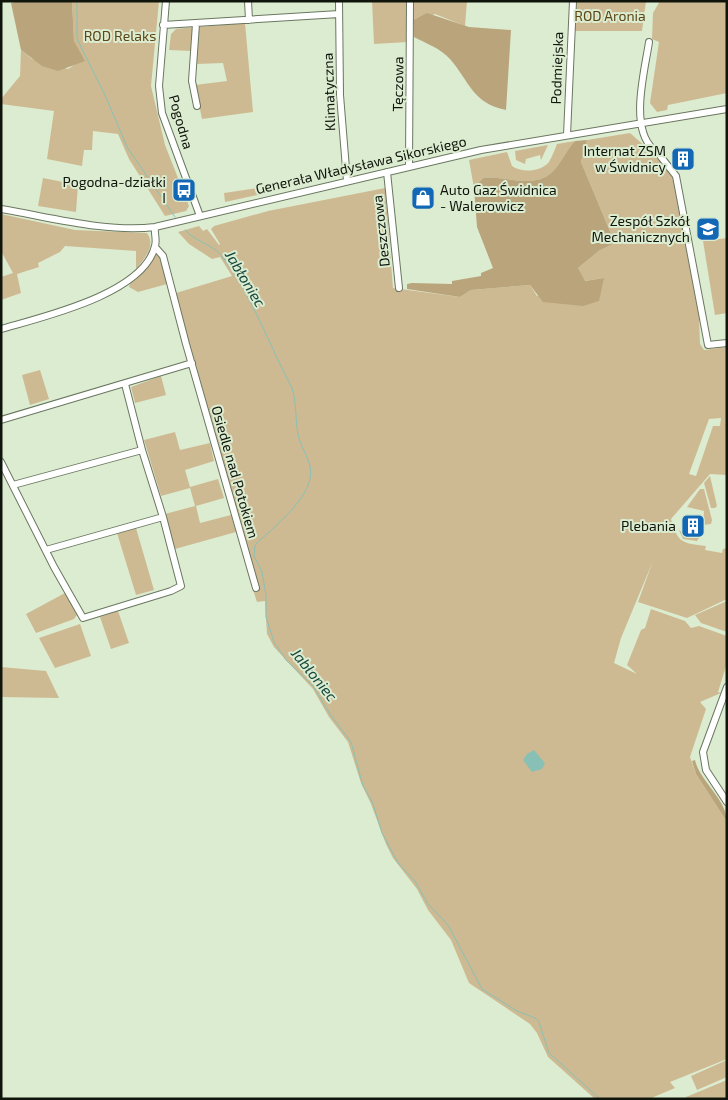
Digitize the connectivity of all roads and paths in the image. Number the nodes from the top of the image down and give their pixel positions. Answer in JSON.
{"nodes":[{"id":1,"x":166,"y":1,"type":"edge"},
{"id":2,"x":248,"y":1,"type":"edge"},
{"id":3,"x":339,"y":1,"type":"edge"},
{"id":4,"x":410,"y":1,"type":"edge"},
{"id":5,"x":572,"y":1,"type":"edge"},
{"id":6,"x":339,"y":14,"type":"junction"},
{"id":7,"x":250,"y":20,"type":"junction"},
{"id":8,"x":196,"y":24,"type":"junction"},
{"id":9,"x":164,"y":25,"type":"junction"},
{"id":10,"x":649,"y":42,"type":"dead end"},
{"id":11,"x":197,"y":106,"type":"dead end"},
{"id":12,"x":727,"y":109,"type":"edge"},
{"id":13,"x":642,"y":124,"type":"junction"},
{"id":14,"x":567,"y":135,"type":"junction"},
{"id":15,"x":653,"y":149,"type":"dead end"},
{"id":16,"x":661,"y":156,"type":"dead end"},
{"id":17,"x":410,"y":164,"type":"junction"},
{"id":18,"x":387,"y":172,"type":"junction"},
{"id":19,"x":348,"y":181,"type":"junction"},
{"id":20,"x":1,"y":209,"type":"edge"},
{"id":21,"x":200,"y":216,"type":"junction"},
{"id":22,"x":154,"y":227,"type":"junction"},
{"id":23,"x":155,"y":247,"type":"junction"},
{"id":24,"x":399,"y":288,"type":"dead end"},
{"id":25,"x":1,"y":329,"type":"edge"},
{"id":26,"x":727,"y":343,"type":"edge"},
{"id":27,"x":192,"y":362,"type":"junction"},
{"id":28,"x":125,"y":384,"type":"junction"},
{"id":29,"x":1,"y":420,"type":"edge"},
{"id":30,"x":142,"y":450,"type":"junction"},
{"id":31,"x":1,"y":462,"type":"edge"},
{"id":32,"x":13,"y":485,"type":"junction"},
{"id":33,"x":163,"y":517,"type":"junction"},
{"id":34,"x":46,"y":550,"type":"junction"},
{"id":35,"x":256,"y":588,"type":"dead end"},
{"id":36,"x":727,"y":687,"type":"edge"},
{"id":37,"x":727,"y":802,"type":"edge"}],
"edges":[{"from":1,"to":9,"type":"street","name":"Pogodna"},
{"from":2,"to":7,"type":"street"},
{"from":3,"to":6,"type":"street","name":"Klimatyczna"},
{"from":4,"to":17,"type":"street","name":"Tęczowa"},
{"from":5,"to":14,"type":"street","name":"Podmiejska"},
{"from":6,"to":7,"type":"street"},
{"from":6,"to":19,"type":"street","name":"Klimatyczna"},
{"from":7,"to":8,"type":"street"},
{"from":8,"to":9,"type":"street"},
{"from":8,"to":11,"type":"street"},
{"from":9,"to":21,"type":"street","name":"Pogodna"},
{"from":10,"to":13,"type":"street"},
{"from":12,"to":13,"type":"street","name":"Generała Władysława Sikorskiego"},
{"from":13,"to":14,"type":"street","name":"Generała Władysława Sikorskiego"},
{"from":13,"to":15,"type":"street"},
{"from":14,"to":17,"type":"street","name":"Generała Władysława Sikorskiego"},
{"from":16,"to":26,"type":"street"},
{"from":17,"to":18,"type":"street","name":"Generała Władysława Sikorskiego"},
{"from":18,"to":19,"type":"street","name":"Generała Władysława Sikorskiego"},
{"from":18,"to":24,"type":"street","name":"Deszczowa"},
{"from":19,"to":21,"type":"street","name":"Generała Władysława Sikorskiego"},
{"from":20,"to":22,"type":"street","name":"Generała Władysława Sikorskiego"},
{"from":21,"to":22,"type":"street","name":"Generała Władysława Sikorskiego"},
{"from":22,"to":23,"type":"street"},
{"from":23,"to":25,"type":"street"},
{"from":23,"to":27,"type":"street","name":"Osiedle nad Potokiem"},
{"from":27,"to":28,"type":"street"},
{"from":27,"to":35,"type":"street","name":"Osiedle nad Potokiem"},
{"from":28,"to":29,"type":"street"},
{"from":28,"to":30,"type":"street"},
{"from":30,"to":32,"type":"street"},
{"from":30,"to":33,"type":"street"},
{"from":31,"to":32,"type":"street"},
{"from":32,"to":34,"type":"street"},
{"from":33,"to":34,"type":"street"},
{"from":33,"to":34,"type":"street"},
{"from":36,"to":37,"type":"street"}]}
